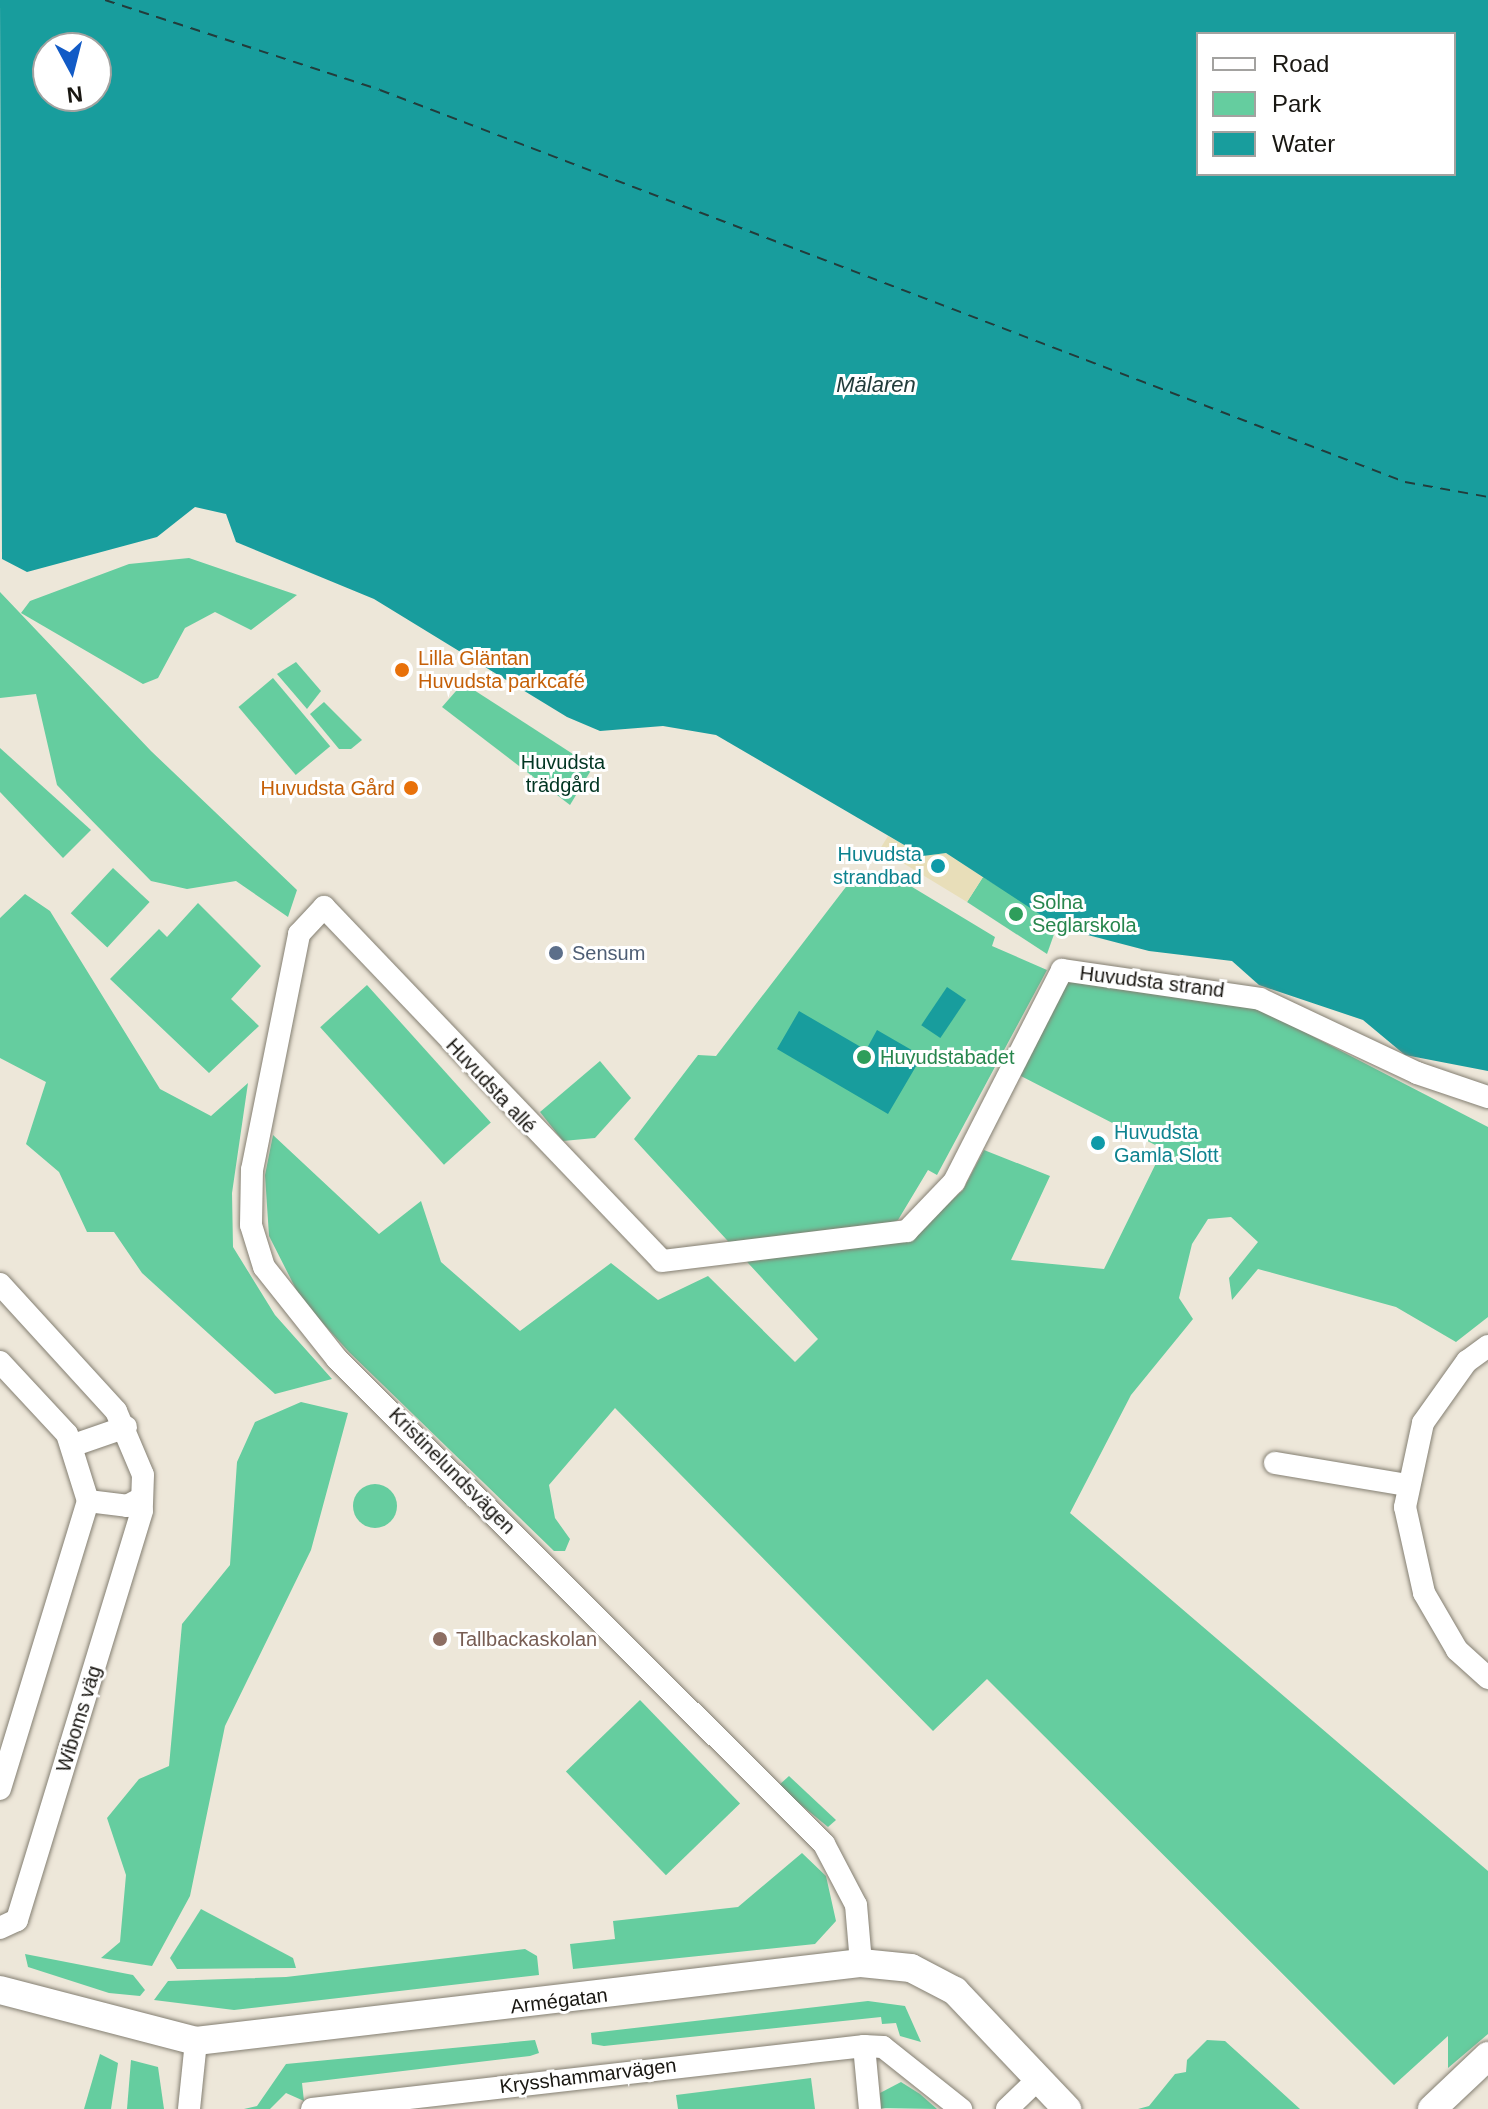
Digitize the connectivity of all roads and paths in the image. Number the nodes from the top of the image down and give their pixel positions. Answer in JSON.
{"nodes":[{"id":1,"x":324,"y":907,"type":"joint"},
{"id":2,"x":1488,"y":1097,"type":"edge"},
{"id":3,"x":662,"y":1261,"type":"joint"},
{"id":4,"x":0,"y":1284,"type":"edge"},
{"id":5,"x":1488,"y":1346,"type":"edge"},
{"id":6,"x":0,"y":1362,"type":"edge"},
{"id":7,"x":126,"y":1427,"type":"junction"},
{"id":8,"x":74,"y":1445,"type":"junction"},
{"id":9,"x":1275,"y":1463,"type":"dead end"},
{"id":10,"x":1407,"y":1485,"type":"junction"},
{"id":11,"x":142,"y":1498,"type":"junction"},
{"id":12,"x":88,"y":1501,"type":"junction"},
{"id":13,"x":1488,"y":1678,"type":"edge"},
{"id":14,"x":0,"y":1789,"type":"edge"},
{"id":15,"x":0,"y":1928,"type":"edge"},
{"id":16,"x":861,"y":1963,"type":"junction"},
{"id":17,"x":0,"y":1990,"type":"edge"},
{"id":18,"x":196,"y":2041,"type":"junction"},
{"id":19,"x":864,"y":2046,"type":"junction"},
{"id":20,"x":1488,"y":2056,"type":"edge"},
{"id":21,"x":1488,"y":2079,"type":"edge"},
{"id":22,"x":1037,"y":2080,"type":"junction"},
{"id":23,"x":189,"y":2109,"type":"edge"},
{"id":24,"x":312,"y":2109,"type":"edge"},
{"id":25,"x":870,"y":2109,"type":"edge"},
{"id":26,"x":961,"y":2109,"type":"edge"},
{"id":27,"x":1007,"y":2109,"type":"edge"},
{"id":28,"x":1067,"y":2109,"type":"edge"},
{"id":29,"x":1432,"y":2109,"type":"edge"},
{"id":30,"x":1456,"y":2109,"type":"edge"}],
"edges":[{"from":1,"to":3,"type":"street","name":"Huvudsta allé"},
{"from":1,"to":16,"type":"street","name":"Kristinelundsvägen"},
{"from":2,"to":3,"type":"street","name":"Huvudsta strand"},
{"from":4,"to":7,"type":"street","name":"Wiboms väg"},
{"from":5,"to":10,"type":"street"},
{"from":6,"to":8,"type":"street"},
{"from":7,"to":8,"type":"street"},
{"from":7,"to":11,"type":"street","name":"Wiboms väg"},
{"from":8,"to":12,"type":"street"},
{"from":9,"to":10,"type":"street"},
{"from":10,"to":13,"type":"street"},
{"from":11,"to":12,"type":"street"},
{"from":11,"to":15,"type":"street","name":"Wiboms väg"},
{"from":12,"to":14,"type":"street"},
{"from":16,"to":18,"type":"street","name":"Armégatan"},
{"from":16,"to":22,"type":"street","name":"Armégatan"},
{"from":17,"to":18,"type":"street","name":"Armégatan"},
{"from":18,"to":23,"type":"street"},
{"from":19,"to":24,"type":"street","name":"Krysshammarvägen"},
{"from":19,"to":25,"type":"street"},
{"from":19,"to":26,"type":"street","name":"Krysshammarvägen"},
{"from":20,"to":29,"type":"street"},
{"from":21,"to":30,"type":"street"},
{"from":22,"to":27,"type":"street"},
{"from":22,"to":28,"type":"street","name":"Armégatan"}]}
